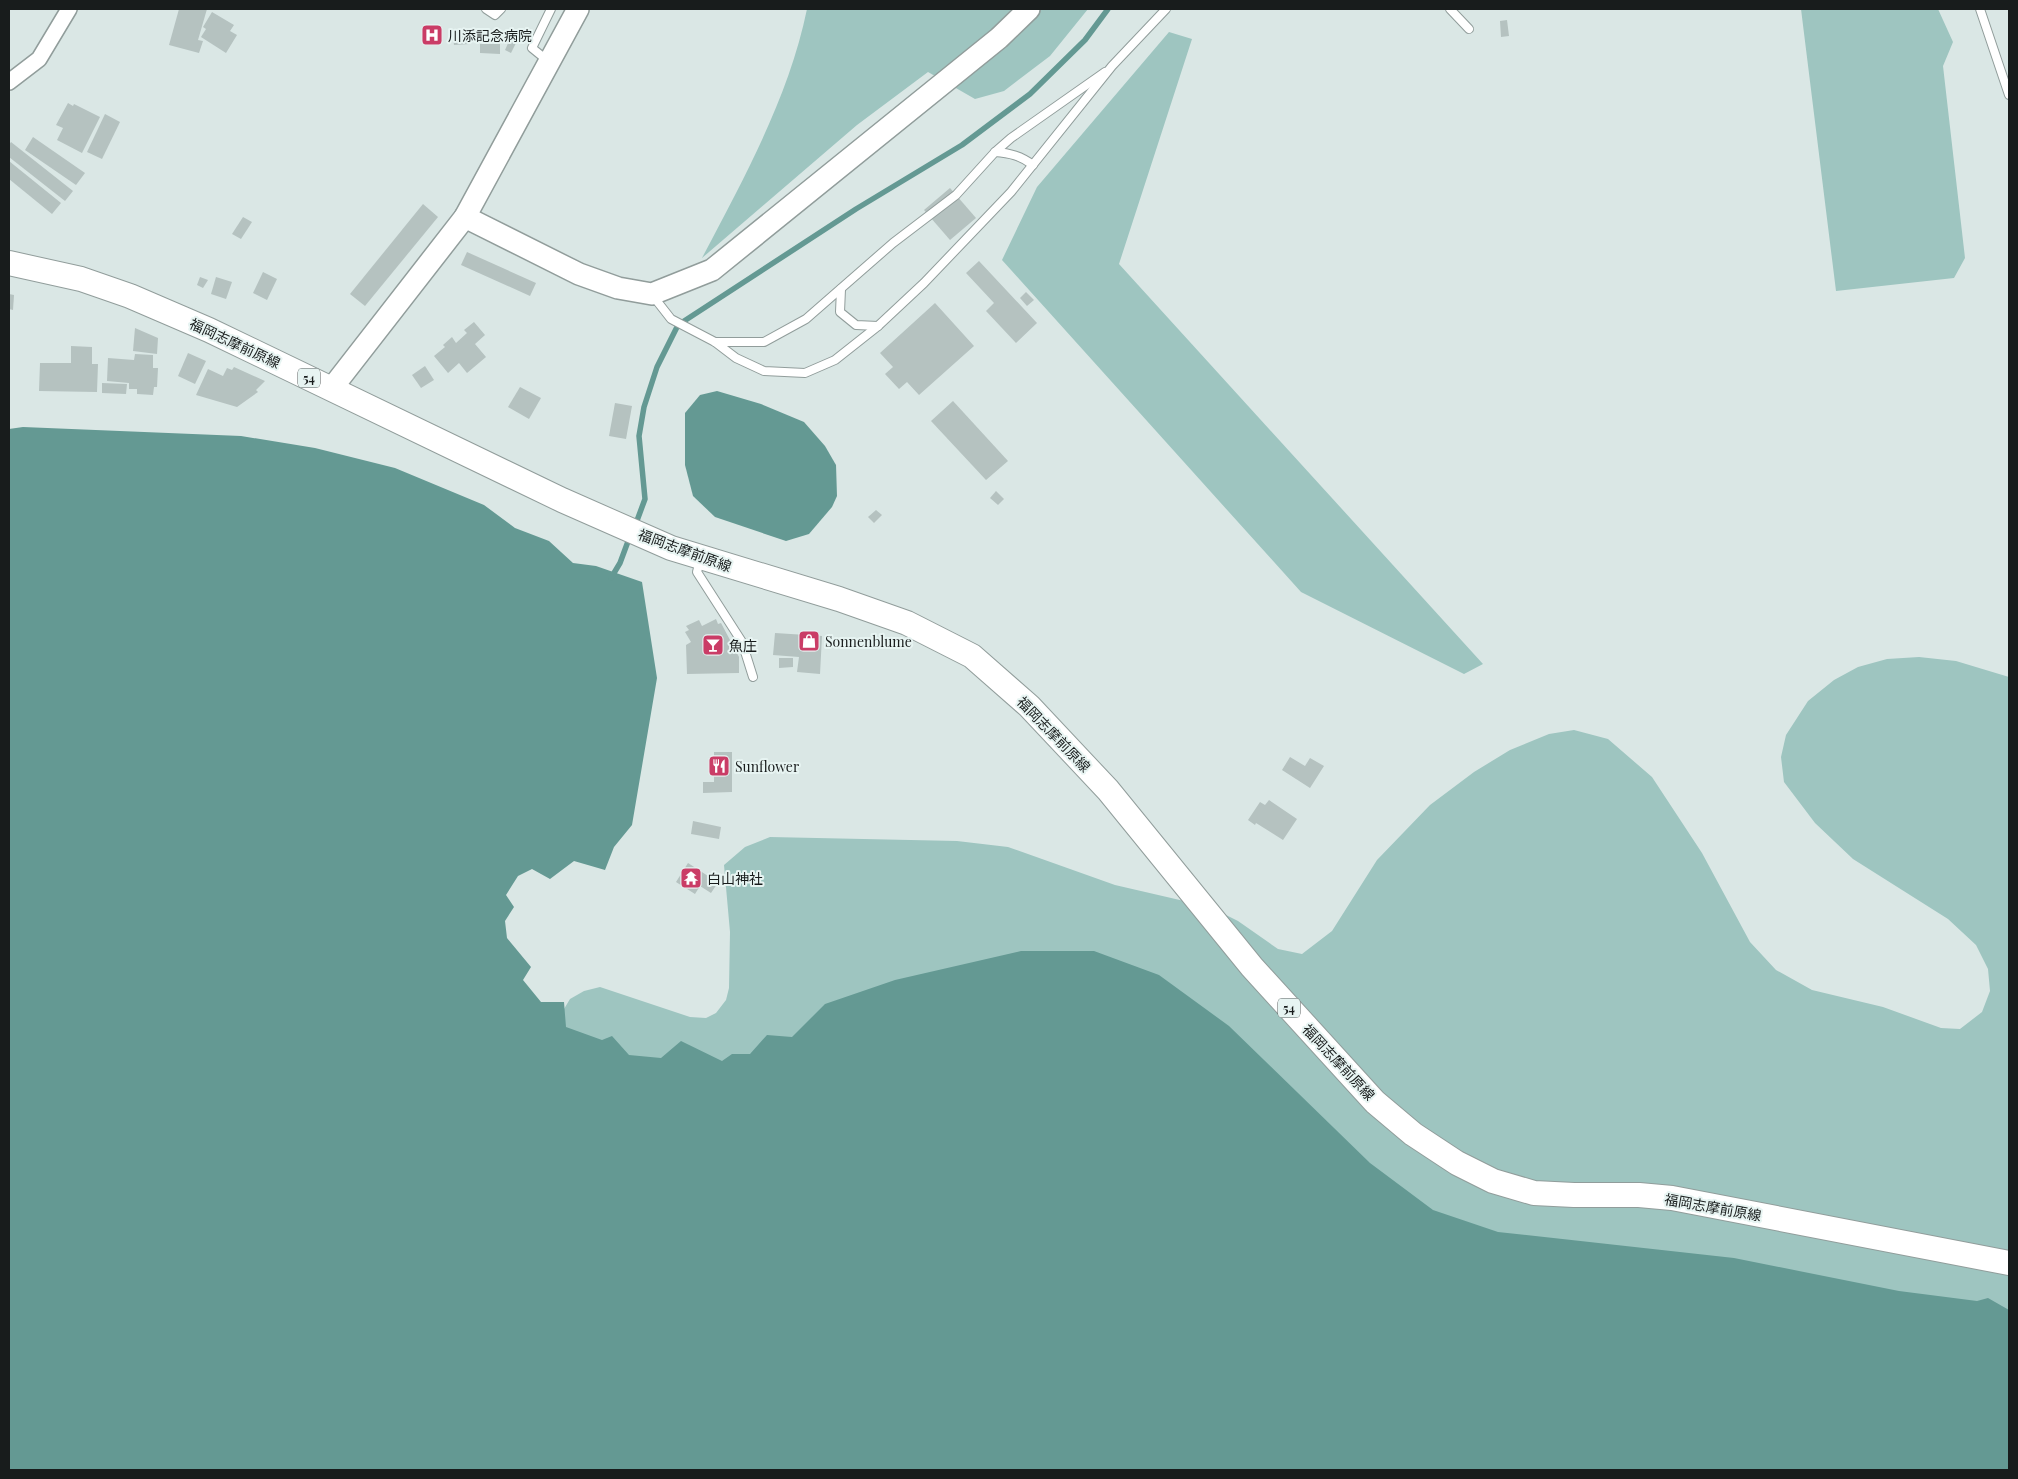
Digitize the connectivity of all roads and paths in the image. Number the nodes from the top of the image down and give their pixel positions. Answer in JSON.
{"nodes":[{"id":1,"x":68,"y":9,"type":"edge"},
{"id":2,"x":486,"y":9,"type":"edge"},
{"id":3,"x":501,"y":9,"type":"edge"},
{"id":4,"x":551,"y":9,"type":"edge"},
{"id":5,"x":578,"y":9,"type":"edge"},
{"id":6,"x":1029,"y":9,"type":"edge"},
{"id":7,"x":1166,"y":9,"type":"edge"},
{"id":8,"x":1450,"y":9,"type":"edge"},
{"id":9,"x":1980,"y":9,"type":"edge"},
{"id":10,"x":1469,"y":29,"type":"dead end"},
{"id":11,"x":549,"y":62,"type":"junction"},
{"id":12,"x":1112,"y":66,"type":"junction"},
{"id":13,"x":9,"y":82,"type":"edge"},
{"id":14,"x":2009,"y":96,"type":"edge"},
{"id":15,"x":995,"y":152,"type":"junction"},
{"id":16,"x":1033,"y":165,"type":"junction"},
{"id":17,"x":465,"y":217,"type":"junction"},
{"id":18,"x":9,"y":263,"type":"edge"},
{"id":19,"x":841,"y":289,"type":"junction"},
{"id":20,"x":652,"y":294,"type":"junction"},
{"id":21,"x":878,"y":326,"type":"junction"},
{"id":22,"x":715,"y":342,"type":"junction"},
{"id":23,"x":332,"y":388,"type":"junction"},
{"id":24,"x":700,"y":558,"type":"junction"},
{"id":25,"x":752,"y":677,"type":"dead end"},
{"id":26,"x":2009,"y":1263,"type":"edge"}],
"edges":[{"from":1,"to":13,"type":"street"},
{"from":2,"to":3,"type":"lane"},
{"from":4,"to":11,"type":"lane"},
{"from":5,"to":11,"type":"street"},
{"from":6,"to":20,"type":"street"},
{"from":7,"to":12,"type":"lane"},
{"from":8,"to":10,"type":"lane"},
{"from":9,"to":14,"type":"lane"},
{"from":11,"to":17,"type":"street"},
{"from":12,"to":15,"type":"lane"},
{"from":12,"to":16,"type":"lane"},
{"from":15,"to":16,"type":"lane"},
{"from":15,"to":19,"type":"lane"},
{"from":16,"to":21,"type":"lane"},
{"from":17,"to":20,"type":"street"},
{"from":17,"to":23,"type":"street"},
{"from":18,"to":23,"type":"main road","name":"福岡志摩前原線","number":"54"},
{"from":19,"to":21,"type":"lane"},
{"from":19,"to":22,"type":"lane"},
{"from":20,"to":22,"type":"lane"},
{"from":21,"to":22,"type":"lane"},
{"from":23,"to":24,"type":"main road","name":"福岡志摩前原線","number":"54"},
{"from":24,"to":25,"type":"lane"},
{"from":24,"to":26,"type":"main road","name":"福岡志摩前原線","number":"54"}]}
